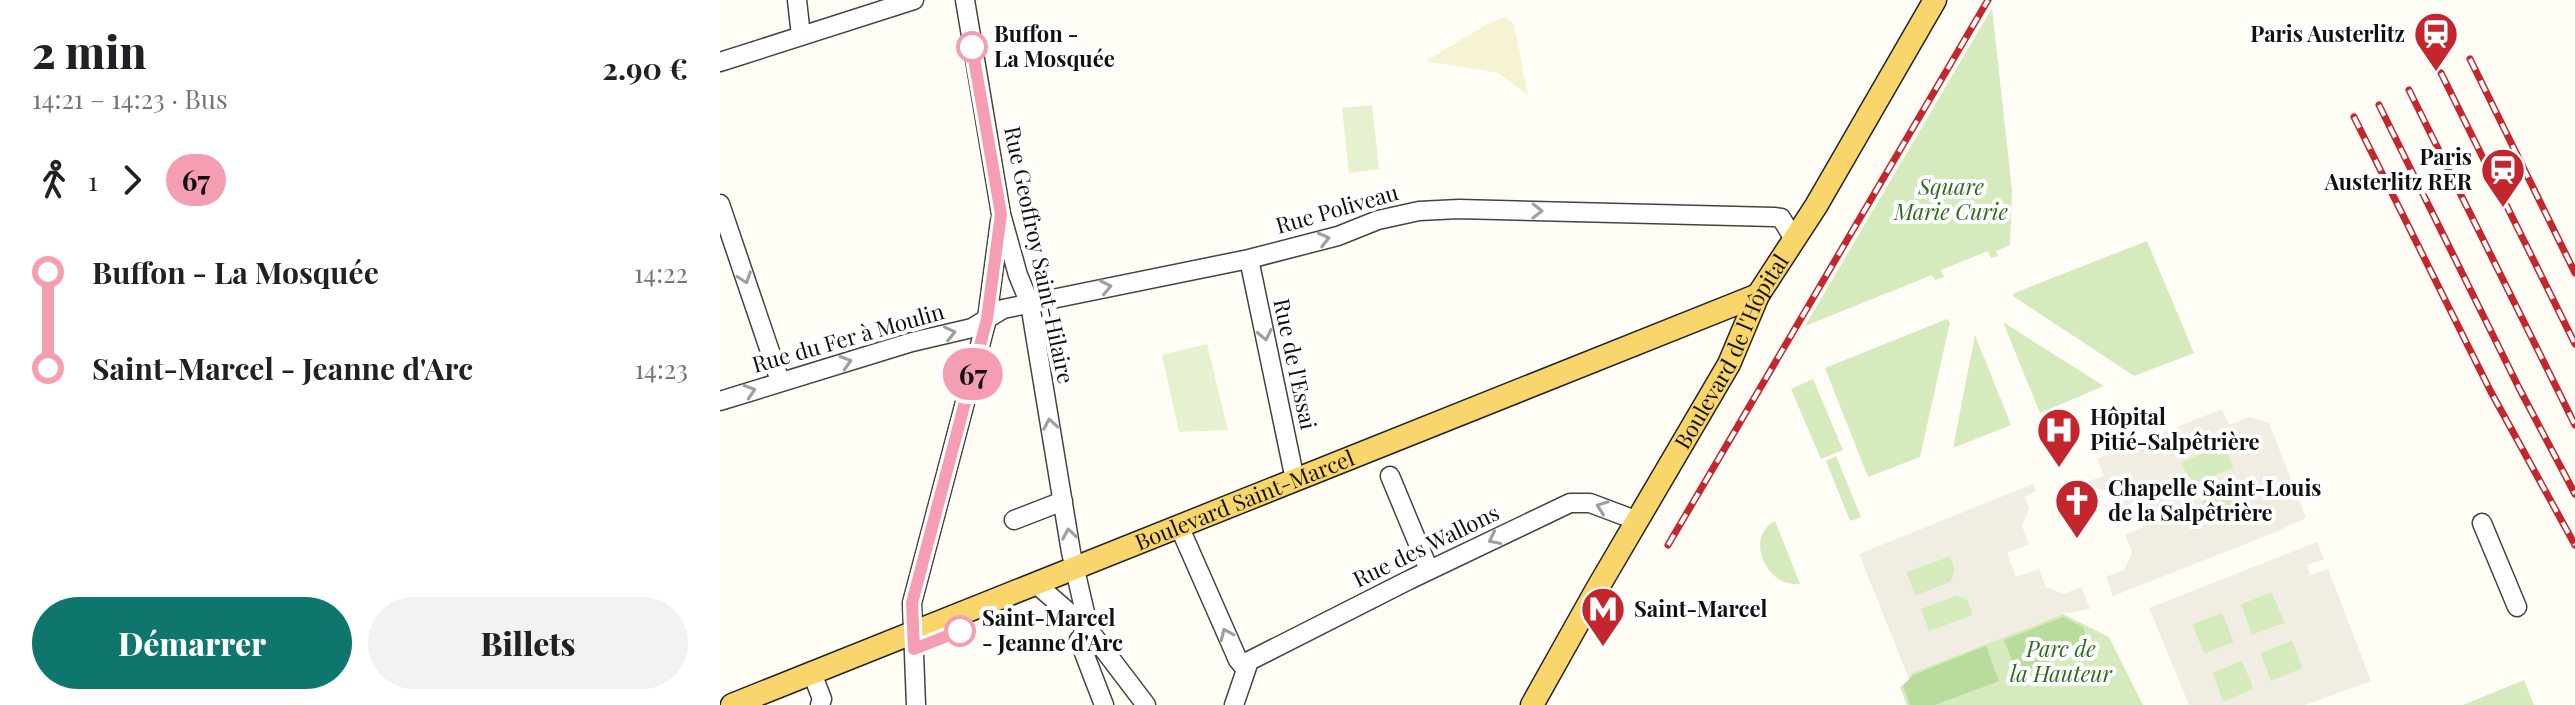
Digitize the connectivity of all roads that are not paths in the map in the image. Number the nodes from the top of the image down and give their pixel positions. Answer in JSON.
{"nodes":[{"id":1,"x":797,"y":0,"type":"edge"},
{"id":2,"x":914,"y":0,"type":"edge"},
{"id":3,"x":965,"y":0,"type":"edge"},
{"id":4,"x":1935,"y":0,"type":"edge"},
{"id":5,"x":801,"y":36,"type":"junction"},
{"id":6,"x":720,"y":62,"type":"edge"},
{"id":7,"x":720,"y":204,"type":"edge"},
{"id":8,"x":1001,"y":214,"type":"junction"},
{"id":9,"x":1794,"y":239,"type":"junction"},
{"id":10,"x":1249,"y":259,"type":"junction"},
{"id":11,"x":1758,"y":295,"type":"junction"},
{"id":12,"x":1030,"y":304,"type":"junction"},
{"id":13,"x":987,"y":319,"type":"junction"},
{"id":14,"x":780,"y":381,"type":"junction"},
{"id":15,"x":720,"y":401,"type":"edge"},
{"id":16,"x":1390,"y":476,"type":"dead end"},
{"id":17,"x":1295,"y":480,"type":"junction"},
{"id":18,"x":1063,"y":501,"type":"junction"},
{"id":19,"x":1014,"y":520,"type":"dead end"},
{"id":20,"x":1638,"y":521,"type":"junction"},
{"id":21,"x":2482,"y":523,"type":"dead end"},
{"id":22,"x":1179,"y":526,"type":"junction"},
{"id":23,"x":1075,"y":568,"type":"junction"},
{"id":24,"x":1429,"y":570,"type":"junction"},
{"id":25,"x":1035,"y":583,"type":"junction"},
{"id":26,"x":2517,"y":607,"type":"dead end"},
{"id":27,"x":1089,"y":630,"type":"junction"},
{"id":28,"x":912,"y":632,"type":"junction"},
{"id":29,"x":1246,"y":670,"type":"junction"},
{"id":30,"x":812,"y":673,"type":"junction"},
{"id":31,"x":1128,"y":680,"type":"junction"},
{"id":32,"x":1102,"y":700,"type":"edge"},
{"id":33,"x":732,"y":705,"type":"edge"},
{"id":34,"x":820,"y":705,"type":"edge"},
{"id":35,"x":916,"y":705,"type":"edge"},
{"id":36,"x":1146,"y":705,"type":"edge"},
{"id":37,"x":1234,"y":705,"type":"edge"},
{"id":38,"x":1532,"y":705,"type":"edge"}],
"edges":[{"from":1,"to":5,"type":"street"},
{"from":2,"to":5,"type":"street"},
{"from":3,"to":8,"type":"street","name":"Rue Geoffroy Saint-Hilaire"},
{"from":4,"to":9,"type":"main road","name":"Boulevard de l'Hôpital"},
{"from":5,"to":6,"type":"street"},
{"from":7,"to":14,"type":"street","one_way":true},
{"from":8,"to":12,"type":"street","name":"Rue Geoffroy Saint-Hilaire"},
{"from":8,"to":13,"type":"street"},
{"from":10,"to":9,"type":"street","name":"Rue Poliveau","one_way":true},
{"from":9,"to":11,"type":"main road","name":"Boulevard de l'Hôpital"},
{"from":12,"to":10,"type":"street","name":"Rue Poliveau","one_way":true},
{"from":10,"to":17,"type":"street","name":"Rue de l'Essai","one_way":true},
{"from":11,"to":17,"type":"main road","name":"Boulevard Saint-Marcel"},
{"from":11,"to":20,"type":"main road","name":"Boulevard de l'Hôpital"},
{"from":12,"to":13,"type":"street","name":"Rue Poliveau"},
{"from":18,"to":12,"type":"street","name":"Rue Geoffroy Saint-Hilaire","one_way":true},
{"from":14,"to":13,"type":"street","name":"Rue du Fer à Moulin","one_way":true},
{"from":13,"to":28,"type":"street"},
{"from":15,"to":14,"type":"street","name":"Rue du Fer à Moulin","one_way":true},
{"from":16,"to":24,"type":"street"},
{"from":17,"to":22,"type":"main road","name":"Boulevard Saint-Marcel"},
{"from":18,"to":19,"type":"street"},
{"from":23,"to":18,"type":"street","name":"Rue Geoffroy Saint-Hilaire","one_way":true},
{"from":20,"to":24,"type":"street","name":"Rue des Wallons","one_way":true},
{"from":20,"to":38,"type":"main road","name":"Boulevard de l'Hôpital"},
{"from":21,"to":26,"type":"street"},
{"from":22,"to":23,"type":"main road","name":"Boulevard Saint-Marcel"},
{"from":29,"to":22,"type":"street","one_way":true},
{"from":23,"to":25,"type":"main road","name":"Boulevard Saint-Marcel"},
{"from":23,"to":27,"type":"street","name":"Rue Geoffroy Saint-Hilaire"},
{"from":24,"to":29,"type":"street","name":"Rue des Wallons"},
{"from":25,"to":27,"type":"street"},
{"from":25,"to":28,"type":"main road","name":"Boulevard Saint-Marcel"},
{"from":27,"to":31,"type":"street"},
{"from":27,"to":32,"type":"street"},
{"from":28,"to":30,"type":"main road","name":"Boulevard Saint-Marcel"},
{"from":28,"to":35,"type":"street"},
{"from":29,"to":37,"type":"street"},
{"from":30,"to":33,"type":"main road","name":"Boulevard Saint-Marcel"},
{"from":30,"to":34,"type":"street"},
{"from":31,"to":32,"type":"street"},
{"from":31,"to":36,"type":"street"}]}
